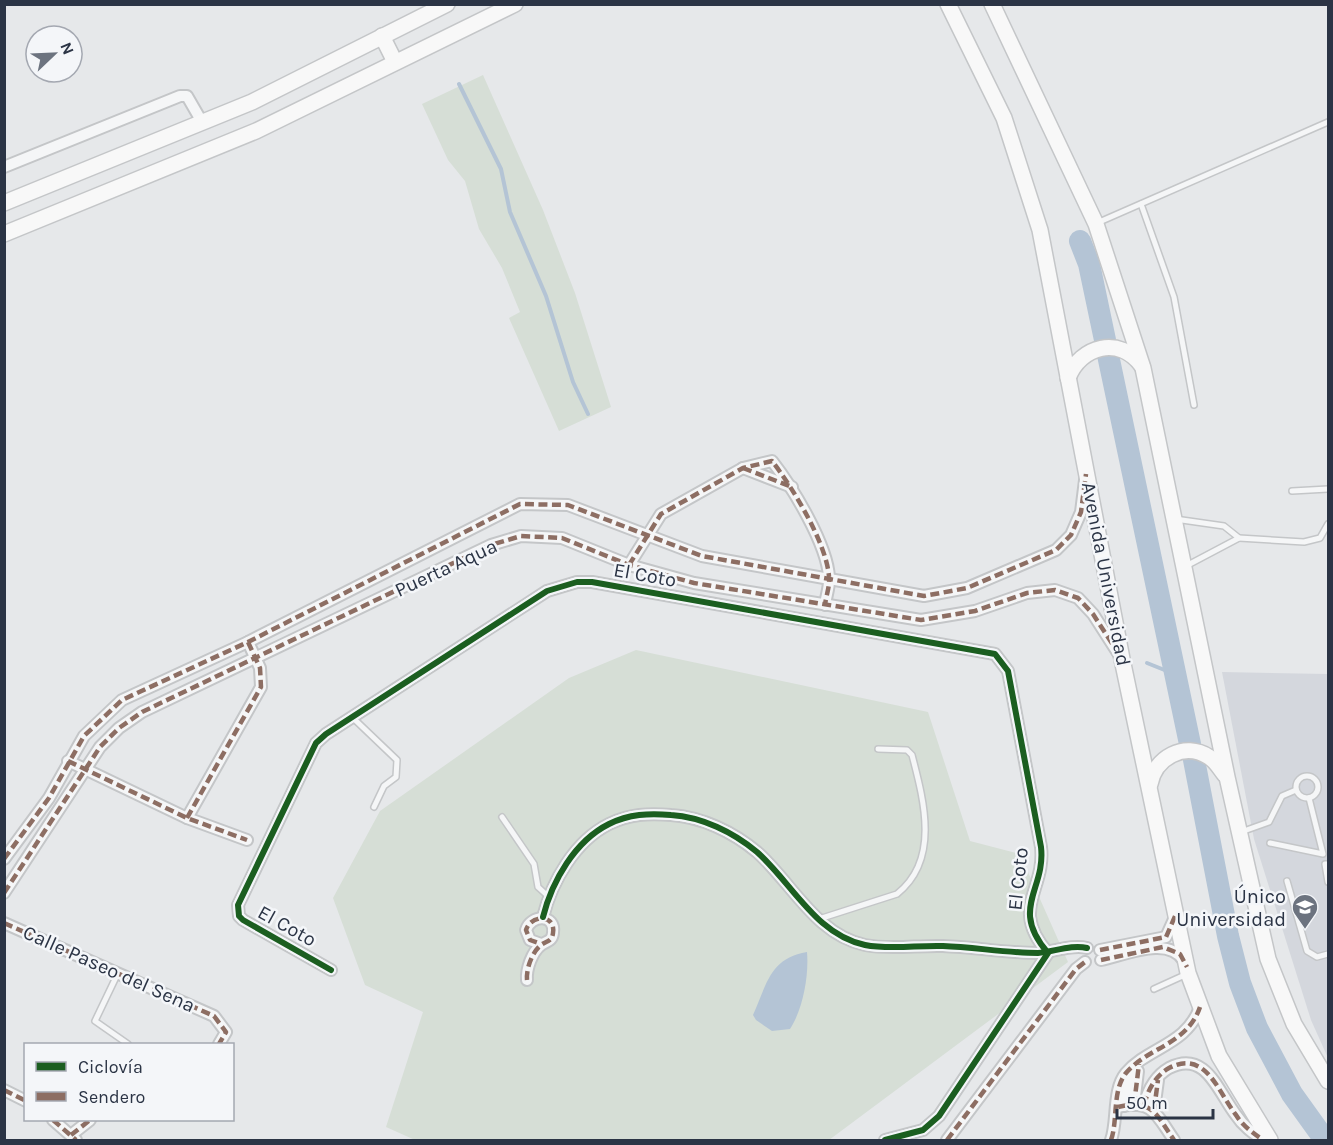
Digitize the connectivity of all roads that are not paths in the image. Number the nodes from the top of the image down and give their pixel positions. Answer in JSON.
{"nodes":[{"id":1,"x":447,"y":4,"type":"edge"},
{"id":2,"x":515,"y":4,"type":"edge"},
{"id":3,"x":948,"y":4,"type":"edge"},
{"id":4,"x":992,"y":4,"type":"edge"},
{"id":5,"x":382,"y":36,"type":"junction"},
{"id":6,"x":395,"y":62,"type":"junction"},
{"id":7,"x":202,"y":122,"type":"junction"},
{"id":8,"x":1329,"y":122,"type":"edge"},
{"id":9,"x":4,"y":167,"type":"edge"},
{"id":10,"x":4,"y":203,"type":"edge"},
{"id":11,"x":1142,"y":204,"type":"junction"},
{"id":12,"x":1096,"y":224,"type":"junction"},
{"id":13,"x":4,"y":234,"type":"edge"},
{"id":14,"x":1143,"y":368,"type":"junction"},
{"id":15,"x":1068,"y":378,"type":"junction"},
{"id":16,"x":1194,"y":405,"type":"dead end"},
{"id":17,"x":742,"y":468,"type":"junction"},
{"id":18,"x":1086,"y":474,"type":"junction"},
{"id":19,"x":792,"y":487,"type":"junction"},
{"id":20,"x":1329,"y":489,"type":"edge"},
{"id":21,"x":1292,"y":491,"type":"dead end"},
{"id":22,"x":1174,"y":519,"type":"junction"},
{"id":23,"x":1329,"y":524,"type":"edge"},
{"id":24,"x":647,"y":536,"type":"junction"},
{"id":25,"x":1239,"y":538,"type":"junction"},
{"id":26,"x":629,"y":565,"type":"junction"},
{"id":27,"x":1185,"y":567,"type":"junction"},
{"id":28,"x":830,"y":580,"type":"junction"},
{"id":29,"x":825,"y":605,"type":"junction"},
{"id":30,"x":248,"y":642,"type":"junction"},
{"id":31,"x":256,"y":659,"type":"junction"},
{"id":32,"x":1122,"y":659,"type":"junction"},
{"id":33,"x":352,"y":717,"type":"junction"},
{"id":34,"x":878,"y":749,"type":"dead end"},
{"id":35,"x":68,"y":760,"type":"junction"},
{"id":36,"x":86,"y":771,"type":"junction"},
{"id":37,"x":1227,"y":777,"type":"junction"},
{"id":38,"x":1149,"y":787,"type":"junction"},
{"id":39,"x":1296,"y":790,"type":"junction"},
{"id":40,"x":1309,"y":798,"type":"junction"},
{"id":41,"x":374,"y":807,"type":"dead end"},
{"id":42,"x":502,"y":817,"type":"dead end"},
{"id":43,"x":187,"y":818,"type":"junction"},
{"id":44,"x":1239,"y":833,"type":"junction"},
{"id":45,"x":247,"y":840,"type":"dead end"},
{"id":46,"x":1270,"y":843,"type":"dead end"},
{"id":47,"x":4,"y":859,"type":"edge"},
{"id":48,"x":1329,"y":864,"type":"edge"},
{"id":49,"x":1287,"y":881,"type":"dead end"},
{"id":50,"x":1329,"y":882,"type":"edge"},
{"id":51,"x":4,"y":894,"type":"edge"},
{"id":52,"x":550,"y":897,"type":"junction"},
{"id":53,"x":1176,"y":914,"type":"junction"},
{"id":54,"x":543,"y":917,"type":"junction"},
{"id":55,"x":819,"y":920,"type":"junction"},
{"id":56,"x":4,"y":923,"type":"edge"},
{"id":57,"x":541,"y":945,"type":"junction"},
{"id":58,"x":1087,"y":948,"type":"junction"},
{"id":59,"x":1048,"y":952,"type":"junction"},
{"id":60,"x":1329,"y":954,"type":"edge"},
{"id":61,"x":1101,"y":955,"type":"junction"},
{"id":62,"x":1085,"y":962,"type":"junction"},
{"id":63,"x":331,"y":970,"type":"dead end"},
{"id":64,"x":1187,"y":970,"type":"junction"},
{"id":65,"x":118,"y":973,"type":"junction"},
{"id":66,"x":527,"y":980,"type":"dead end"},
{"id":67,"x":1154,"y":989,"type":"dead end"},
{"id":68,"x":1200,"y":1007,"type":"junction"},
{"id":69,"x":127,"y":1043,"type":"edge"},
{"id":70,"x":220,"y":1043,"type":"edge"},
{"id":71,"x":1329,"y":1081,"type":"edge"},
{"id":72,"x":4,"y":1090,"type":"edge"},
{"id":73,"x":24,"y":1100,"type":"edge"},
{"id":74,"x":1135,"y":1107,"type":"junction"},
{"id":75,"x":55,"y":1121,"type":"edge"},
{"id":76,"x":88,"y":1121,"type":"edge"},
{"id":77,"x":74,"y":1138,"type":"edge"},
{"id":78,"x":1169,"y":1138,"type":"edge"},
{"id":79,"x":885,"y":1140,"type":"edge"},
{"id":80,"x":947,"y":1140,"type":"edge"},
{"id":81,"x":1111,"y":1140,"type":"edge"},
{"id":82,"x":1263,"y":1140,"type":"edge"},
{"id":83,"x":1270,"y":1140,"type":"edge"}],
"edges":[{"from":1,"to":5,"type":"main road"},
{"from":2,"to":6,"type":"main road"},
{"from":3,"to":15,"type":"main road","name":"Avenida Universidad"},
{"from":4,"to":12,"type":"main road"},
{"from":5,"to":6,"type":"main road"},
{"from":5,"to":7,"type":"main road"},
{"from":6,"to":13,"type":"main road"},
{"from":7,"to":9,"type":"street"},
{"from":7,"to":10,"type":"main road"},
{"from":8,"to":11,"type":"lane"},
{"from":11,"to":12,"type":"lane"},
{"from":11,"to":16,"type":"lane"},
{"from":12,"to":14,"type":"main road"},
{"from":14,"to":15,"type":"main road"},
{"from":14,"to":22,"type":"main road"},
{"from":15,"to":18,"type":"main road","name":"Avenida Universidad"},
{"from":17,"to":19,"type":"street"},
{"from":17,"to":19,"type":"street"},
{"from":17,"to":24,"type":"street"},
{"from":18,"to":28,"type":"street","name":"Puerta Aqua"},
{"from":18,"to":32,"type":"main road","name":"Avenida Universidad"},
{"from":19,"to":28,"type":"street"},
{"from":20,"to":21,"type":"lane"},
{"from":22,"to":25,"type":"lane"},
{"from":22,"to":27,"type":"main road"},
{"from":23,"to":25,"type":"lane"},
{"from":24,"to":26,"type":"street"},
{"from":24,"to":28,"type":"street","name":"Puerta Aqua"},
{"from":24,"to":30,"type":"street","name":"Puerta Aqua"},
{"from":25,"to":27,"type":"lane"},
{"from":26,"to":29,"type":"street","name":"Puerta Aqua"},
{"from":26,"to":31,"type":"street","name":"Puerta Aqua"},
{"from":27,"to":37,"type":"main road"},
{"from":28,"to":29,"type":"street"},
{"from":29,"to":32,"type":"street","name":"Puerta Aqua"},
{"from":30,"to":31,"type":"street"},
{"from":30,"to":35,"type":"street","name":"Puerta Aqua"},
{"from":31,"to":36,"type":"street","name":"Puerta Aqua"},
{"from":31,"to":43,"type":"street"},
{"from":32,"to":38,"type":"main road","name":"Avenida Universidad"},
{"from":33,"to":41,"type":"lane"},
{"from":33,"to":59,"type":"street","name":"El Coto"},
{"from":33,"to":63,"type":"street","name":"El Coto"},
{"from":34,"to":55,"type":"lane"},
{"from":35,"to":36,"type":"street"},
{"from":35,"to":47,"type":"street","name":"Puerta Aqua"},
{"from":36,"to":43,"type":"street"},
{"from":36,"to":51,"type":"street","name":"Puerta Aqua"},
{"from":37,"to":38,"type":"main road"},
{"from":37,"to":44,"type":"main road"},
{"from":38,"to":53,"type":"main road","name":"Avenida Universidad"},
{"from":39,"to":40,"type":"lane"},
{"from":39,"to":40,"type":"lane"},
{"from":39,"to":44,"type":"lane"},
{"from":40,"to":46,"type":"lane"},
{"from":42,"to":52,"type":"lane"},
{"from":43,"to":45,"type":"street"},
{"from":44,"to":71,"type":"main road"},
{"from":48,"to":50,"type":"lane"},
{"from":49,"to":60,"type":"lane"},
{"from":52,"to":54,"type":"street"},
{"from":52,"to":55,"type":"street"},
{"from":53,"to":61,"type":"street"},
{"from":53,"to":64,"type":"main road","name":"Avenida Universidad"},
{"from":54,"to":57,"type":"street"},
{"from":54,"to":57,"type":"street"},
{"from":55,"to":59,"type":"street"},
{"from":56,"to":65,"type":"street","name":"Calle Paseo del Sena"},
{"from":57,"to":66,"type":"street"},
{"from":58,"to":59,"type":"street"},
{"from":58,"to":61,"type":"street"},
{"from":58,"to":62,"type":"street"},
{"from":59,"to":79,"type":"street"},
{"from":61,"to":62,"type":"street"},
{"from":61,"to":64,"type":"street"},
{"from":62,"to":80,"type":"street"},
{"from":64,"to":67,"type":"lane"},
{"from":64,"to":68,"type":"main road","name":"Avenida Universidad"},
{"from":65,"to":69,"type":"lane"},
{"from":65,"to":70,"type":"street","name":"Calle Paseo del Sena"},
{"from":68,"to":74,"type":"street"},
{"from":68,"to":83,"type":"main road","name":"Avenida Universidad"},
{"from":72,"to":73,"type":"street"},
{"from":74,"to":78,"type":"street"},
{"from":74,"to":81,"type":"street"},
{"from":74,"to":82,"type":"street"},
{"from":75,"to":77,"type":"street"},
{"from":76,"to":77,"type":"street"}]}
